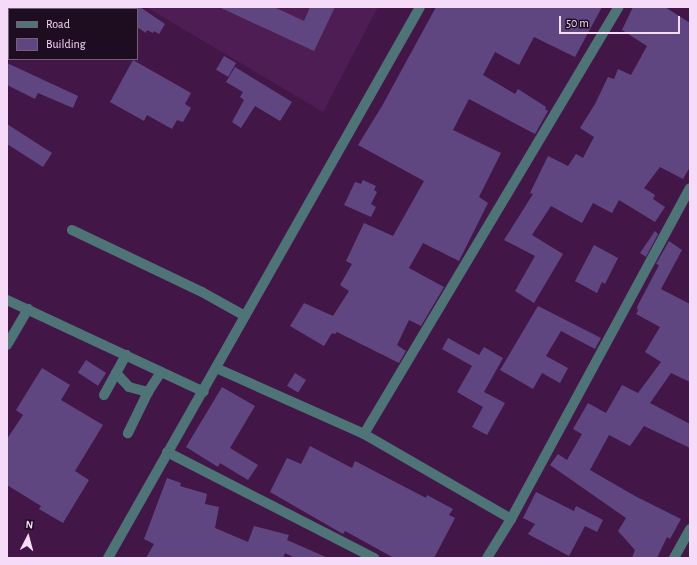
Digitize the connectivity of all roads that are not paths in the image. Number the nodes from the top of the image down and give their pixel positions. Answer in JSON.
{"nodes":[{"id":1,"x":420,"y":7,"type":"edge"},
{"id":2,"x":619,"y":7,"type":"edge"},
{"id":3,"x":690,"y":188,"type":"edge"},
{"id":4,"x":72,"y":230,"type":"dead end"},
{"id":5,"x":7,"y":300,"type":"edge"},
{"id":6,"x":28,"y":310,"type":"junction"},
{"id":7,"x":245,"y":316,"type":"junction"},
{"id":8,"x":7,"y":344,"type":"edge"},
{"id":9,"x":126,"y":355,"type":"junction"},
{"id":10,"x":216,"y":368,"type":"junction"},
{"id":11,"x":116,"y":372,"type":"junction"},
{"id":12,"x":161,"y":372,"type":"junction"},
{"id":13,"x":148,"y":392,"type":"junction"},
{"id":14,"x":204,"y":392,"type":"junction"},
{"id":15,"x":104,"y":395,"type":"dead end"},
{"id":16,"x":128,"y":433,"type":"dead end"},
{"id":17,"x":364,"y":434,"type":"junction"},
{"id":18,"x":167,"y":452,"type":"junction"},
{"id":19,"x":511,"y":520,"type":"junction"},
{"id":20,"x":690,"y":529,"type":"edge"},
{"id":21,"x":108,"y":558,"type":"edge"},
{"id":22,"x":374,"y":558,"type":"edge"},
{"id":23,"x":487,"y":558,"type":"edge"},
{"id":24,"x":674,"y":558,"type":"edge"}],
"edges":[{"from":1,"to":7,"type":"street"},
{"from":2,"to":17,"type":"street"},
{"from":3,"to":19,"type":"street"},
{"from":4,"to":7,"type":"street"},
{"from":5,"to":6,"type":"street"},
{"from":6,"to":8,"type":"street"},
{"from":6,"to":9,"type":"street"},
{"from":7,"to":10,"type":"street"},
{"from":9,"to":11,"type":"street"},
{"from":9,"to":12,"type":"street"},
{"from":10,"to":14,"type":"street"},
{"from":10,"to":17,"type":"street"},
{"from":11,"to":13,"type":"street"},
{"from":11,"to":15,"type":"street"},
{"from":12,"to":13,"type":"street"},
{"from":12,"to":14,"type":"street"},
{"from":13,"to":16,"type":"street"},
{"from":14,"to":18,"type":"street"},
{"from":17,"to":19,"type":"street"},
{"from":18,"to":21,"type":"street"},
{"from":18,"to":22,"type":"street"},
{"from":19,"to":23,"type":"street"},
{"from":20,"to":24,"type":"street"}]}
